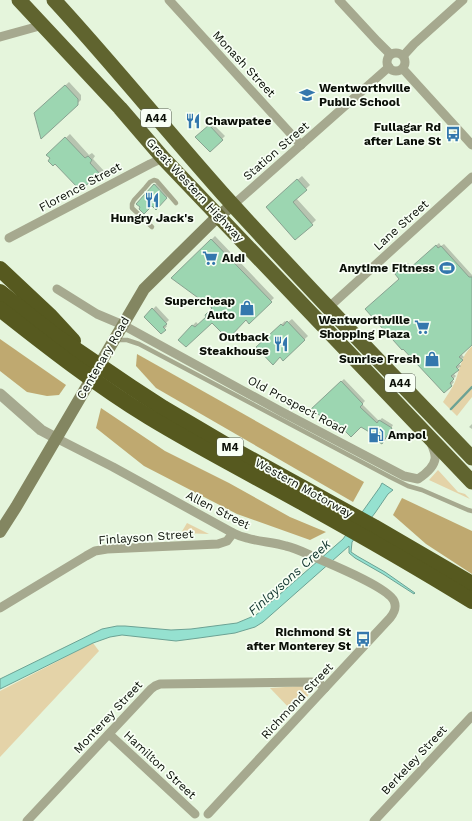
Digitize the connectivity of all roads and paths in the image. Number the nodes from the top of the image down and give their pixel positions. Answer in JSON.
{"nodes":[{"id":1,"x":19,"y":0,"type":"edge"},
{"id":2,"x":54,"y":0,"type":"edge"},
{"id":3,"x":168,"y":0,"type":"edge"},
{"id":4,"x":339,"y":0,"type":"edge"},
{"id":5,"x":463,"y":0,"type":"edge"},
{"id":6,"x":43,"y":25,"type":"junction"},
{"id":7,"x":0,"y":37,"type":"edge"},
{"id":8,"x":390,"y":54,"type":"junction"},
{"id":9,"x":404,"y":55,"type":"junction"},
{"id":10,"x":389,"y":68,"type":"junction"},
{"id":11,"x":403,"y":69,"type":"junction"},
{"id":12,"x":301,"y":145,"type":"junction"},
{"id":13,"x":472,"y":145,"type":"edge"},
{"id":14,"x":163,"y":158,"type":"junction"},
{"id":15,"x":472,"y":177,"type":"edge"},
{"id":16,"x":176,"y":202,"type":"dead end"},
{"id":17,"x":233,"y":205,"type":"junction"},
{"id":18,"x":218,"y":216,"type":"junction"},
{"id":19,"x":152,"y":228,"type":"dead end"},
{"id":20,"x":9,"y":238,"type":"dead end"},
{"id":21,"x":0,"y":269,"type":"edge"},
{"id":22,"x":57,"y":289,"type":"dead end"},
{"id":23,"x":0,"y":292,"type":"edge"},
{"id":24,"x":328,"y":308,"type":"junction"},
{"id":25,"x":0,"y":309,"type":"edge"},
{"id":26,"x":122,"y":325,"type":"junction"},
{"id":27,"x":114,"y":340,"type":"junction"},
{"id":28,"x":85,"y":360,"type":"junction"},
{"id":29,"x":0,"y":394,"type":"edge"},
{"id":30,"x":56,"y":438,"type":"junction"},
{"id":31,"x":429,"y":438,"type":"junction"},
{"id":32,"x":472,"y":458,"type":"edge"},
{"id":33,"x":472,"y":482,"type":"edge"},
{"id":34,"x":470,"y":510,"type":"edge"},
{"id":35,"x":472,"y":515,"type":"edge"},
{"id":36,"x":0,"y":532,"type":"edge"},
{"id":37,"x":369,"y":532,"type":"junction"},
{"id":38,"x":233,"y":533,"type":"junction"},
{"id":39,"x":472,"y":584,"type":"edge"},
{"id":40,"x":394,"y":600,"type":"joint"},
{"id":41,"x":472,"y":601,"type":"edge"},
{"id":42,"x":0,"y":608,"type":"edge"},
{"id":43,"x":325,"y":688,"type":"junction"},
{"id":44,"x":472,"y":716,"type":"edge"},
{"id":45,"x":108,"y":734,"type":"junction"},
{"id":46,"x":194,"y":817,"type":"edge"},
{"id":47,"x":209,"y":817,"type":"edge"},
{"id":48,"x":27,"y":821,"type":"edge"},
{"id":49,"x":374,"y":821,"type":"edge"}],
"edges":[{"from":1,"to":6,"type":"highway","name":"Great Western Highway","number":"A44"},
{"from":2,"to":17,"type":"highway","name":"Great Western Highway","number":"A44"},
{"from":3,"to":12,"type":"street","name":"Monash Street"},
{"from":4,"to":8,"type":"street"},
{"from":5,"to":9,"type":"street"},
{"from":6,"to":7,"type":"street"},
{"from":6,"to":14,"type":"highway","name":"Great Western Highway","number":"A44"},
{"from":8,"to":9,"type":"street"},
{"from":8,"to":10,"type":"street"},
{"from":9,"to":11,"type":"street"},
{"from":10,"to":11,"type":"street"},
{"from":10,"to":12,"type":"street","name":"Station Street"},
{"from":11,"to":13,"type":"street"},
{"from":12,"to":17,"type":"street","name":"Station Street"},
{"from":14,"to":18,"type":"highway","name":"Great Western Highway","number":"A44"},
{"from":14,"to":20,"type":"street","name":"Florence Street"},
{"from":15,"to":24,"type":"street","name":"Lane Street"},
{"from":16,"to":19,"type":"lane"},
{"from":17,"to":18,"type":"main road","name":"Centenary Road"},
{"from":17,"to":24,"type":"highway","name":"Great Western Highway","number":"A44"},
{"from":18,"to":26,"type":"main road","name":"Centenary Road"},
{"from":18,"to":31,"type":"highway","name":"Great Western Highway","number":"A44"},
{"from":21,"to":28,"type":"highway"},
{"from":22,"to":26,"type":"street"},
{"from":23,"to":28,"type":"highway","name":"Western Motorway","number":"M4"},
{"from":24,"to":32,"type":"highway","name":"Great Western Highway","number":"A44"},
{"from":25,"to":28,"type":"highway","name":"Western Motorway","number":"M4"},
{"from":26,"to":27,"type":"main road","name":"Centenary Road"},
{"from":26,"to":31,"type":"street","name":"Old Prospect Road"},
{"from":27,"to":30,"type":"main road","name":"Centenary Road"},
{"from":27,"to":34,"type":"lane"},
{"from":28,"to":37,"type":"highway","name":"Western Motorway","number":"M4"},
{"from":29,"to":30,"type":"street"},
{"from":30,"to":36,"type":"main road","name":"Centenary Road"},
{"from":30,"to":38,"type":"street","name":"Allen Street"},
{"from":31,"to":33,"type":"highway","name":"Great Western Highway","number":"A44"},
{"from":34,"to":35,"type":"lane"},
{"from":37,"to":39,"type":"highway","name":"Western Motorway","number":"M4"},
{"from":37,"to":41,"type":"highway","name":"Western Motorway","number":"M4"},
{"from":38,"to":40,"type":"street","name":"Allen Street"},
{"from":38,"to":42,"type":"street","name":"Finlayson Street"},
{"from":40,"to":43,"type":"street","name":"Richmond Street"},
{"from":43,"to":45,"type":"street","name":"Monterey Street"},
{"from":43,"to":47,"type":"street","name":"Richmond Street"},
{"from":44,"to":49,"type":"street","name":"Berkeley Street"},
{"from":45,"to":46,"type":"street","name":"Hamilton Street"},
{"from":45,"to":48,"type":"street","name":"Monterey Street"},
{"from":46,"to":47,"type":"street"}]}
